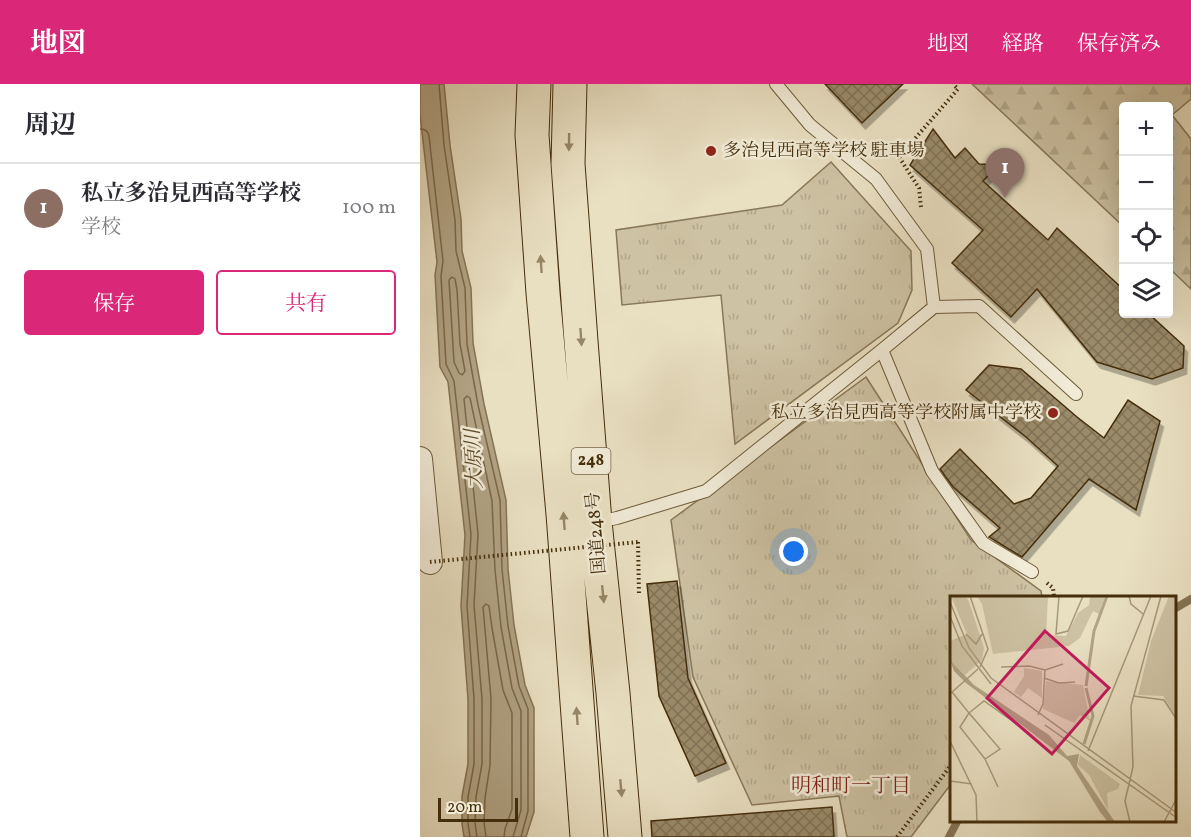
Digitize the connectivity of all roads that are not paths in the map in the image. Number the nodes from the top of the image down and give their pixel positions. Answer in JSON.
{"nodes":[{"id":1,"x":534,"y":84,"type":"edge"},
{"id":2,"x":570,"y":84,"type":"edge"},
{"id":3,"x":776,"y":84,"type":"edge"},
{"id":4,"x":934,"y":307,"type":"junction"},
{"id":5,"x":882,"y":350,"type":"junction"},
{"id":6,"x":1076,"y":394,"type":"dead end"},
{"id":7,"x":420,"y":459,"type":"edge"},
{"id":8,"x":596,"y":522,"type":"junction"},
{"id":9,"x":430,"y":562,"type":"road end"},
{"id":10,"x":1032,"y":572,"type":"dead end"},
{"id":11,"x":587,"y":837,"type":"edge"},
{"id":12,"x":626,"y":837,"type":"edge"}],
"edges":[{"from":11,"to":1,"type":"highway","name":"国道248号","number":"248","one_way":true},
{"from":2,"to":8,"type":"highway","name":"国道248号","number":"248","one_way":true},
{"from":3,"to":4,"type":"lane"},
{"from":4,"to":5,"type":"lane"},
{"from":4,"to":6,"type":"lane"},
{"from":5,"to":8,"type":"lane"},
{"from":5,"to":10,"type":"lane"},
{"from":7,"to":9,"type":"street"},
{"from":8,"to":12,"type":"highway","name":"国道248号","number":"248","one_way":true}]}
